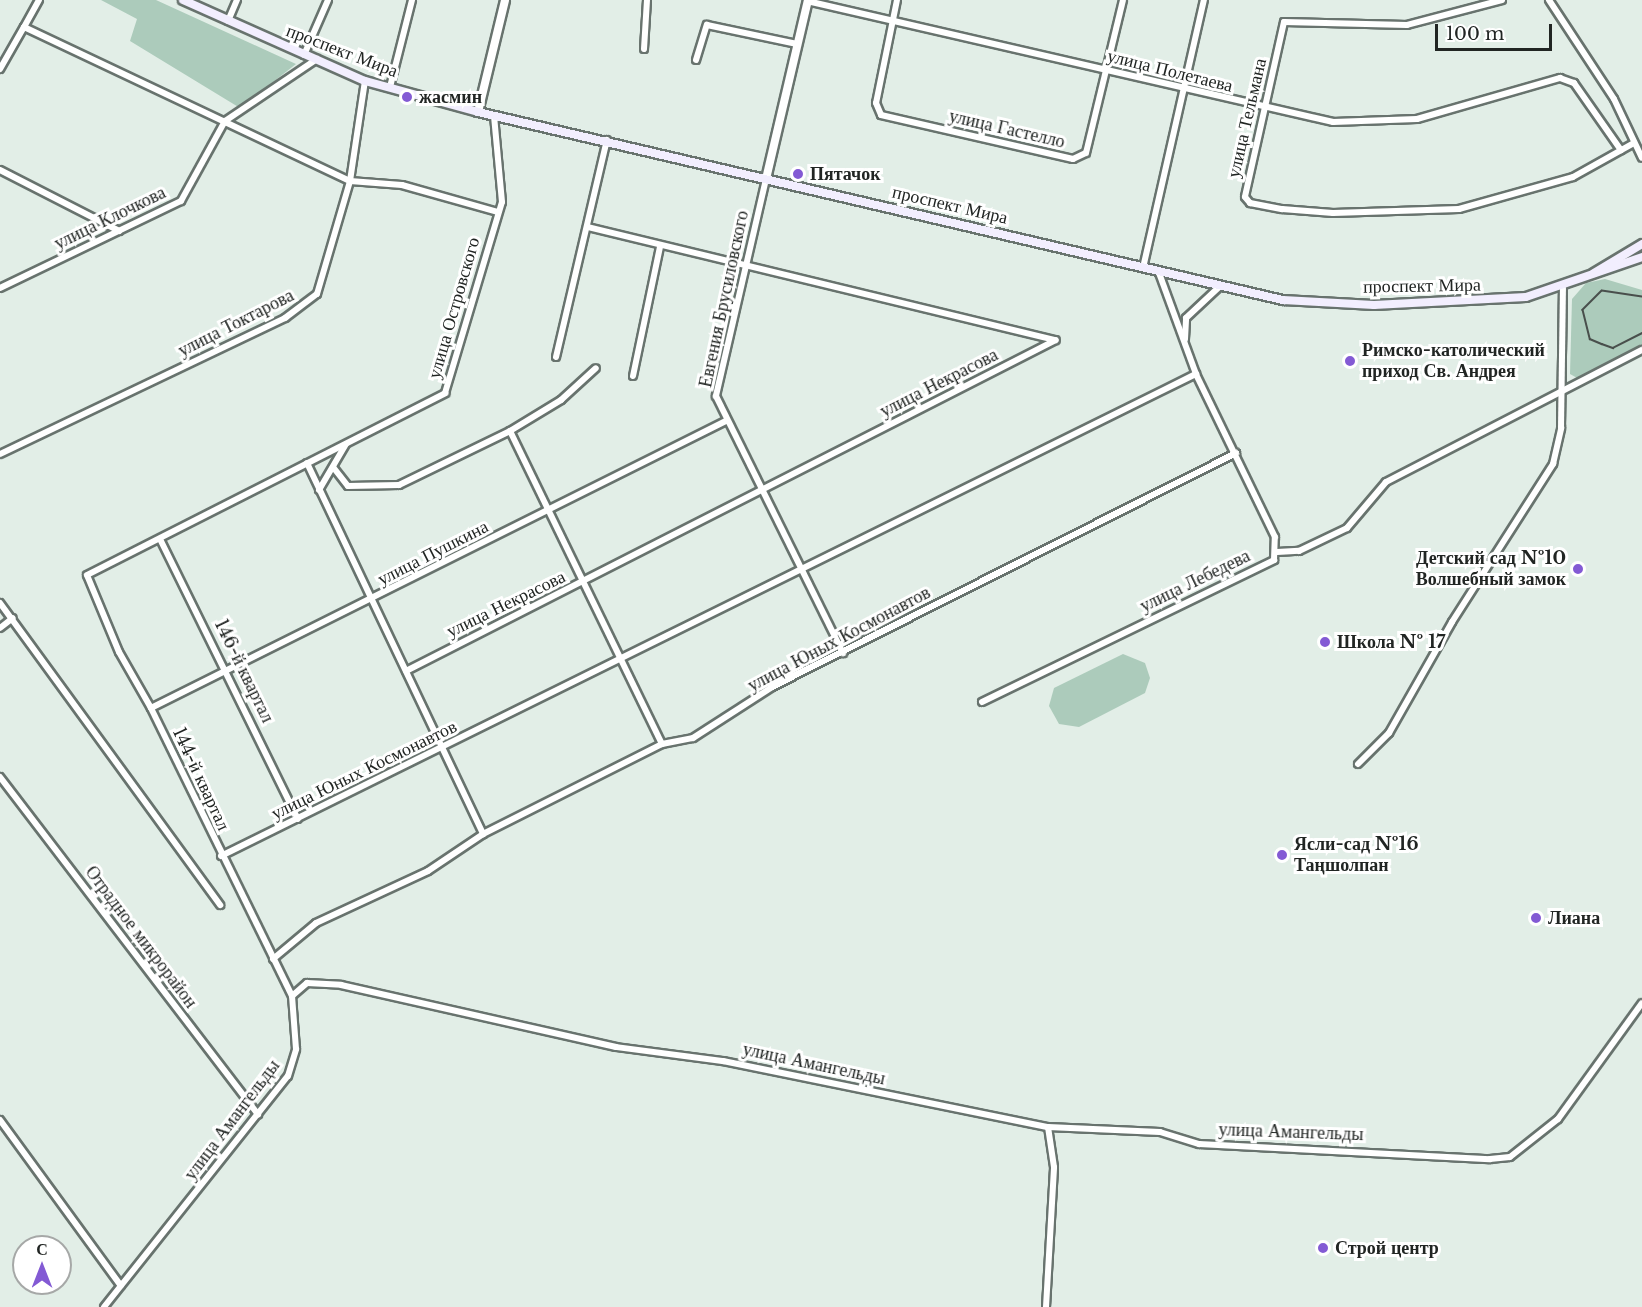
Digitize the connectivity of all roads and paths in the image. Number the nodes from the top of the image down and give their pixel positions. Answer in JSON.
{"nodes":[{"id":1,"x":39,"y":0,"type":"edge"},
{"id":2,"x":183,"y":0,"type":"edge"},
{"id":3,"x":237,"y":0,"type":"edge"},
{"id":4,"x":328,"y":0,"type":"edge"},
{"id":5,"x":412,"y":0,"type":"edge"},
{"id":6,"x":506,"y":0,"type":"edge"},
{"id":7,"x":646,"y":0,"type":"edge"},
{"id":8,"x":897,"y":0,"type":"edge"},
{"id":9,"x":1123,"y":0,"type":"edge"},
{"id":10,"x":1204,"y":0,"type":"edge"},
{"id":11,"x":1502,"y":0,"type":"edge"},
{"id":12,"x":1549,"y":0,"type":"edge"},
{"id":13,"x":808,"y":1,"type":"edge"},
{"id":14,"x":892,"y":20,"type":"junction"},
{"id":15,"x":227,"y":23,"type":"junction"},
{"id":16,"x":24,"y":27,"type":"junction"},
{"id":17,"x":797,"y":45,"type":"junction"},
{"id":18,"x":644,"y":49,"type":"dead end"},
{"id":19,"x":304,"y":55,"type":"junction"},
{"id":20,"x":317,"y":59,"type":"junction"},
{"id":21,"x":696,"y":60,"type":"dead end"},
{"id":22,"x":0,"y":69,"type":"edge"},
{"id":23,"x":1106,"y":71,"type":"junction"},
{"id":24,"x":365,"y":81,"type":"junction"},
{"id":25,"x":390,"y":87,"type":"junction"},
{"id":26,"x":1185,"y":91,"type":"junction"},
{"id":27,"x":1263,"y":109,"type":"junction"},
{"id":28,"x":478,"y":112,"type":"junction"},
{"id":29,"x":494,"y":116,"type":"junction"},
{"id":30,"x":225,"y":121,"type":"junction"},
{"id":31,"x":607,"y":140,"type":"junction"},
{"id":32,"x":1632,"y":144,"type":"junction"},
{"id":33,"x":1621,"y":150,"type":"junction"},
{"id":34,"x":1642,"y":158,"type":"edge"},
{"id":35,"x":0,"y":170,"type":"edge"},
{"id":36,"x":766,"y":178,"type":"junction"},
{"id":37,"x":350,"y":181,"type":"junction"},
{"id":38,"x":498,"y":212,"type":"junction"},
{"id":39,"x":588,"y":227,"type":"junction"},
{"id":40,"x":119,"y":231,"type":"junction"},
{"id":41,"x":1642,"y":244,"type":"edge"},
{"id":42,"x":660,"y":248,"type":"junction"},
{"id":43,"x":1642,"y":257,"type":"edge"},
{"id":44,"x":746,"y":266,"type":"junction"},
{"id":45,"x":1143,"y":268,"type":"junction"},
{"id":46,"x":1159,"y":273,"type":"junction"},
{"id":47,"x":1586,"y":278,"type":"junction"},
{"id":48,"x":1220,"y":287,"type":"junction"},
{"id":49,"x":0,"y":288,"type":"edge"},
{"id":50,"x":1563,"y":288,"type":"junction"},
{"id":51,"x":1185,"y":343,"type":"junction"},
{"id":52,"x":1642,"y":350,"type":"edge"},
{"id":53,"x":556,"y":357,"type":"dead end"},
{"id":54,"x":596,"y":368,"type":"dead end"},
{"id":55,"x":1196,"y":374,"type":"junction"},
{"id":56,"x":633,"y":376,"type":"dead end"},
{"id":57,"x":1562,"y":389,"type":"junction"},
{"id":58,"x":726,"y":420,"type":"junction"},
{"id":59,"x":510,"y":431,"type":"junction"},
{"id":60,"x":347,"y":443,"type":"junction"},
{"id":61,"x":1236,"y":453,"type":"junction"},
{"id":62,"x":0,"y":454,"type":"edge"},
{"id":63,"x":307,"y":463,"type":"junction"},
{"id":64,"x":333,"y":467,"type":"junction"},
{"id":65,"x":319,"y":490,"type":"junction"},
{"id":66,"x":763,"y":491,"type":"junction"},
{"id":67,"x":549,"y":510,"type":"junction"},
{"id":68,"x":160,"y":538,"type":"junction"},
{"id":69,"x":1277,"y":552,"type":"junction"},
{"id":70,"x":802,"y":570,"type":"junction"},
{"id":71,"x":87,"y":575,"type":"joint"},
{"id":72,"x":587,"y":581,"type":"junction"},
{"id":73,"x":372,"y":600,"type":"junction"},
{"id":74,"x":0,"y":603,"type":"edge"},
{"id":75,"x":13,"y":618,"type":"junction"},
{"id":76,"x":0,"y":628,"type":"edge"},
{"id":77,"x":843,"y":653,"type":"junction"},
{"id":78,"x":624,"y":660,"type":"junction"},
{"id":79,"x":406,"y":671,"type":"junction"},
{"id":80,"x":228,"y":672,"type":"junction"},
{"id":81,"x":982,"y":702,"type":"dead end"},
{"id":82,"x":151,"y":708,"type":"junction"},
{"id":83,"x":662,"y":744,"type":"junction"},
{"id":84,"x":445,"y":748,"type":"junction"},
{"id":85,"x":1358,"y":764,"type":"dead end"},
{"id":86,"x":0,"y":777,"type":"edge"},
{"id":87,"x":298,"y":819,"type":"junction"},
{"id":88,"x":483,"y":834,"type":"junction"},
{"id":89,"x":221,"y":856,"type":"junction"},
{"id":90,"x":220,"y":904,"type":"dead end"},
{"id":91,"x":273,"y":959,"type":"junction"},
{"id":92,"x":292,"y":996,"type":"junction"},
{"id":93,"x":1642,"y":1003,"type":"edge"},
{"id":94,"x":258,"y":1116,"type":"junction"},
{"id":95,"x":0,"y":1120,"type":"edge"},
{"id":96,"x":1048,"y":1127,"type":"junction"},
{"id":97,"x":122,"y":1286,"type":"junction"},
{"id":98,"x":104,"y":1307,"type":"edge"},
{"id":99,"x":1046,"y":1307,"type":"edge"}],
"edges":[{"from":1,"to":16,"type":"street"},
{"from":2,"to":15,"type":"main road","name":"проспект Мира"},
{"from":3,"to":15,"type":"street"},
{"from":4,"to":19,"type":"street"},
{"from":5,"to":25,"type":"street"},
{"from":6,"to":28,"type":"street"},
{"from":7,"to":18,"type":"street"},
{"from":8,"to":14,"type":"street","name":"улица Гастелло"},
{"from":9,"to":23,"type":"street","name":"улица Гастелло"},
{"from":10,"to":26,"type":"street"},
{"from":11,"to":27,"type":"street","name":"улица Тельмана"},
{"from":12,"to":32,"type":"street"},
{"from":13,"to":14,"type":"street","name":"улица Полетаева"},
{"from":13,"to":17,"type":"street","name":"Евгения Брусиловского"},
{"from":14,"to":23,"type":"street","name":"улица Полетаева"},
{"from":14,"to":23,"type":"street","name":"улица Гастелло"},
{"from":15,"to":19,"type":"main road","name":"проспект Мира"},
{"from":16,"to":22,"type":"street"},
{"from":16,"to":30,"type":"street"},
{"from":17,"to":21,"type":"street"},
{"from":17,"to":36,"type":"street","name":"Евгения Брусиловского"},
{"from":19,"to":20,"type":"main road","name":"проспект Мира"},
{"from":20,"to":24,"type":"main road","name":"проспект Мира"},
{"from":20,"to":30,"type":"street","name":"улица Клочкова"},
{"from":23,"to":26,"type":"street","name":"улица Полетаева"},
{"from":24,"to":25,"type":"main road","name":"проспект Мира"},
{"from":24,"to":37,"type":"street","name":"улица Токтарова"},
{"from":25,"to":28,"type":"main road","name":"проспект Мира"},
{"from":26,"to":27,"type":"street","name":"улица Полетаева"},
{"from":26,"to":45,"type":"street"},
{"from":27,"to":33,"type":"street","name":"улица Полетаева"},
{"from":27,"to":33,"type":"street","name":"улица Тельмана"},
{"from":28,"to":29,"type":"main road","name":"проспект Мира"},
{"from":29,"to":31,"type":"main road","name":"проспект Мира"},
{"from":29,"to":38,"type":"street","name":"улица Островского"},
{"from":30,"to":37,"type":"street"},
{"from":30,"to":40,"type":"street","name":"улица Клочкова"},
{"from":31,"to":36,"type":"main road","name":"проспект Мира"},
{"from":31,"to":39,"type":"street"},
{"from":32,"to":33,"type":"street","name":"улица Тельмана"},
{"from":32,"to":34,"type":"street"},
{"from":35,"to":40,"type":"street"},
{"from":36,"to":44,"type":"street","name":"Евгения Брусиловского"},
{"from":36,"to":45,"type":"main road","name":"проспект Мира"},
{"from":37,"to":38,"type":"street"},
{"from":37,"to":62,"type":"street","name":"улица Токтарова"},
{"from":38,"to":60,"type":"street","name":"улица Островского"},
{"from":39,"to":42,"type":"street","name":"улица Некрасова"},
{"from":39,"to":53,"type":"street"},
{"from":40,"to":49,"type":"street","name":"улица Клочкова"},
{"from":41,"to":47,"type":"main road","name":"проспект Мира"},
{"from":42,"to":44,"type":"street","name":"улица Некрасова"},
{"from":42,"to":56,"type":"street"},
{"from":43,"to":47,"type":"main road","name":"проспект Мира"},
{"from":44,"to":58,"type":"street","name":"Евгения Брусиловского"},
{"from":44,"to":66,"type":"street","name":"улица Некрасова"},
{"from":45,"to":46,"type":"main road","name":"проспект Мира"},
{"from":46,"to":48,"type":"main road","name":"проспект Мира"},
{"from":46,"to":51,"type":"street","name":"улица Лебедева"},
{"from":47,"to":50,"type":"main road","name":"проспект Мира"},
{"from":48,"to":50,"type":"main road","name":"проспект Мира"},
{"from":48,"to":51,"type":"street","name":"улица Лебедева"},
{"from":50,"to":57,"type":"street"},
{"from":51,"to":55,"type":"street","name":"улица Лебедева"},
{"from":52,"to":57,"type":"street"},
{"from":54,"to":59,"type":"street"},
{"from":55,"to":61,"type":"street","name":"улица Лебедева"},
{"from":55,"to":70,"type":"street","name":"улица Юных Космонавтов"},
{"from":57,"to":69,"type":"street"},
{"from":57,"to":85,"type":"street"},
{"from":58,"to":66,"type":"street","name":"Евгения Брусиловского"},
{"from":58,"to":67,"type":"street","name":"улица Пушкина"},
{"from":59,"to":64,"type":"street"},
{"from":59,"to":67,"type":"street"},
{"from":60,"to":63,"type":"street","name":"улица Островского"},
{"from":60,"to":64,"type":"street"},
{"from":61,"to":69,"type":"street","name":"улица Лебедева"},
{"from":61,"to":77,"type":"street","name":"улица Юных Космонавтов"},
{"from":63,"to":65,"type":"street"},
{"from":63,"to":68,"type":"street","name":"улица Островского"},
{"from":64,"to":65,"type":"street"},
{"from":65,"to":73,"type":"street"},
{"from":66,"to":70,"type":"street","name":"Евгения Брусиловского"},
{"from":66,"to":72,"type":"street","name":"улица Некрасова"},
{"from":67,"to":72,"type":"street"},
{"from":67,"to":73,"type":"street","name":"улица Пушкина"},
{"from":68,"to":71,"type":"street","name":"улица Островского"},
{"from":68,"to":80,"type":"street","name":"146-й квартал"},
{"from":69,"to":81,"type":"street","name":"улица Лебедева"},
{"from":70,"to":77,"type":"street","name":"Евгения Брусиловского"},
{"from":70,"to":78,"type":"street","name":"улица Юных Космонавтов"},
{"from":71,"to":82,"type":"street","name":"144-й квартал"},
{"from":72,"to":78,"type":"street"},
{"from":72,"to":79,"type":"street","name":"улица Некрасова"},
{"from":73,"to":79,"type":"street"},
{"from":73,"to":80,"type":"street","name":"улица Пушкина"},
{"from":74,"to":75,"type":"street"},
{"from":75,"to":76,"type":"street"},
{"from":75,"to":90,"type":"street"},
{"from":77,"to":83,"type":"street","name":"улица Юных Космонавтов"},
{"from":78,"to":83,"type":"street"},
{"from":78,"to":84,"type":"street","name":"улица Юных Космонавтов"},
{"from":79,"to":84,"type":"street"},
{"from":80,"to":82,"type":"street","name":"улица Пушкина"},
{"from":80,"to":87,"type":"street","name":"146-й квартал"},
{"from":82,"to":89,"type":"street","name":"144-й квартал"},
{"from":83,"to":88,"type":"street","name":"улица Юных Космонавтов"},
{"from":84,"to":87,"type":"street","name":"улица Юных Космонавтов"},
{"from":84,"to":88,"type":"street"},
{"from":86,"to":94,"type":"street","name":"Отрадное микрорайон"},
{"from":87,"to":89,"type":"street","name":"улица Юных Космонавтов"},
{"from":88,"to":91,"type":"street","name":"улица Юных Космонавтов"},
{"from":89,"to":91,"type":"street","name":"144-й квартал"},
{"from":91,"to":92,"type":"street","name":"144-й квартал"},
{"from":92,"to":94,"type":"street","name":"улица Амангельды"},
{"from":92,"to":96,"type":"street","name":"улица Амангельды"},
{"from":93,"to":96,"type":"street","name":"улица Амангельды"},
{"from":94,"to":97,"type":"street","name":"улица Амангельды"},
{"from":95,"to":97,"type":"street"},
{"from":96,"to":99,"type":"street"},
{"from":97,"to":98,"type":"street","name":"улица Амангельды"}]}
